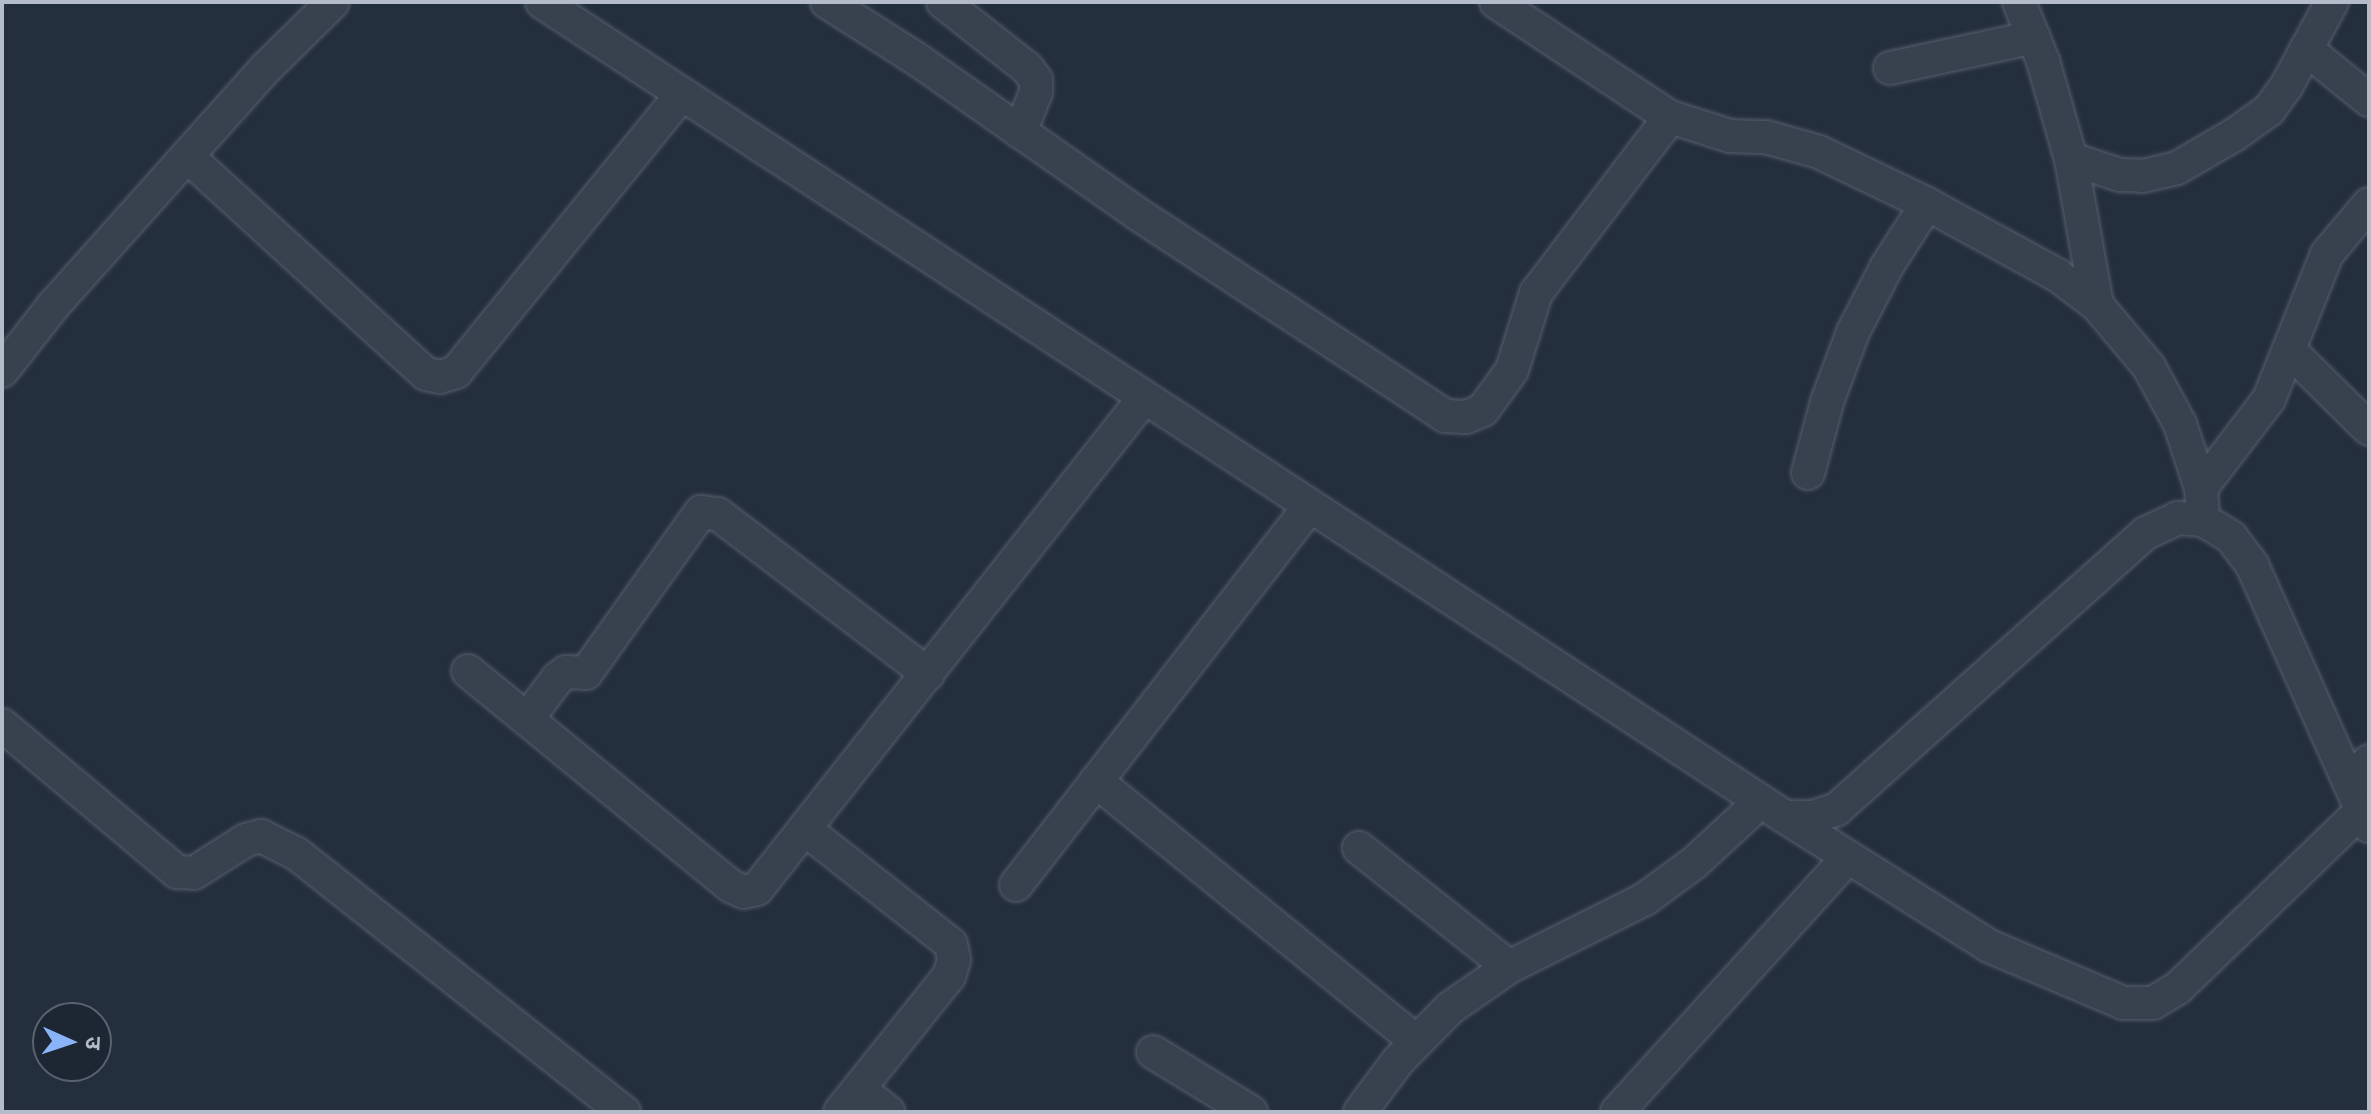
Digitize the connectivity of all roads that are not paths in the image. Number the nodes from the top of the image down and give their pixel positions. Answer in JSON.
{"nodes":[{"id":1,"x":333,"y":2,"type":"edge"},
{"id":2,"x":542,"y":2,"type":"edge"},
{"id":3,"x":827,"y":2,"type":"edge"},
{"id":4,"x":943,"y":2,"type":"edge"},
{"id":5,"x":1496,"y":2,"type":"edge"},
{"id":6,"x":2019,"y":2,"type":"edge"},
{"id":7,"x":2332,"y":2,"type":"edge"},
{"id":8,"x":2034,"y":37,"type":"junction"},
{"id":9,"x":2306,"y":49,"type":"junction"},
{"id":10,"x":1890,"y":68,"type":"dead end"},
{"id":11,"x":682,"y":94,"type":"junction"},
{"id":12,"x":2369,"y":100,"type":"edge"},
{"id":13,"x":1670,"y":117,"type":"junction"},
{"id":14,"x":1020,"y":132,"type":"junction"},
{"id":15,"x":187,"y":156,"type":"junction"},
{"id":16,"x":2071,"y":159,"type":"junction"},
{"id":17,"x":1927,"y":204,"type":"junction"},
{"id":18,"x":2369,"y":204,"type":"edge"},
{"id":19,"x":2097,"y":305,"type":"junction"},
{"id":20,"x":2289,"y":350,"type":"junction"},
{"id":21,"x":2,"y":371,"type":"edge"},
{"id":22,"x":1144,"y":398,"type":"junction"},
{"id":23,"x":2369,"y":429,"type":"edge"},
{"id":24,"x":1808,"y":473,"type":"dead end"},
{"id":25,"x":2201,"y":488,"type":"junction"},
{"id":26,"x":1309,"y":507,"type":"junction"},
{"id":27,"x":2203,"y":520,"type":"junction"},
{"id":28,"x":468,"y":671,"type":"dead end"},
{"id":29,"x":928,"y":674,"type":"junction"},
{"id":30,"x":527,"y":719,"type":"junction"},
{"id":31,"x":2,"y":725,"type":"edge"},
{"id":32,"x":2359,"y":772,"type":"edge"},
{"id":33,"x":1096,"y":781,"type":"junction"},
{"id":34,"x":1772,"y":809,"type":"junction"},
{"id":35,"x":2365,"y":819,"type":"edge"},
{"id":36,"x":806,"y":830,"type":"junction"},
{"id":37,"x":1359,"y":848,"type":"dead end"},
{"id":38,"x":1848,"y":857,"type":"junction"},
{"id":39,"x":1016,"y":885,"type":"dead end"},
{"id":40,"x":1509,"y":967,"type":"junction"},
{"id":41,"x":1416,"y":1041,"type":"junction"},
{"id":42,"x":1153,"y":1052,"type":"dead end"},
{"id":43,"x":849,"y":1100,"type":"edge"},
{"id":44,"x":624,"y":1112,"type":"edge"},
{"id":45,"x":888,"y":1112,"type":"edge"},
{"id":46,"x":1251,"y":1112,"type":"edge"},
{"id":47,"x":1360,"y":1112,"type":"edge"},
{"id":48,"x":1617,"y":1112,"type":"edge"}],
"edges":[{"from":1,"to":15,"type":"street"},
{"from":2,"to":11,"type":"street"},
{"from":3,"to":14,"type":"street"},
{"from":4,"to":14,"type":"street"},
{"from":5,"to":13,"type":"street"},
{"from":6,"to":8,"type":"street"},
{"from":7,"to":9,"type":"street"},
{"from":8,"to":10,"type":"street"},
{"from":8,"to":16,"type":"street"},
{"from":9,"to":12,"type":"street"},
{"from":9,"to":16,"type":"street"},
{"from":11,"to":15,"type":"street"},
{"from":11,"to":22,"type":"street"},
{"from":13,"to":14,"type":"street"},
{"from":13,"to":17,"type":"street"},
{"from":15,"to":21,"type":"street"},
{"from":16,"to":19,"type":"street"},
{"from":17,"to":19,"type":"street"},
{"from":17,"to":24,"type":"street"},
{"from":18,"to":20,"type":"street"},
{"from":19,"to":25,"type":"street"},
{"from":20,"to":23,"type":"street"},
{"from":20,"to":25,"type":"street"},
{"from":22,"to":26,"type":"street"},
{"from":22,"to":29,"type":"street"},
{"from":25,"to":27,"type":"street"},
{"from":26,"to":33,"type":"street"},
{"from":26,"to":34,"type":"street"},
{"from":27,"to":32,"type":"street"},
{"from":27,"to":34,"type":"street"},
{"from":28,"to":30,"type":"street"},
{"from":29,"to":30,"type":"street"},
{"from":29,"to":36,"type":"street"},
{"from":30,"to":36,"type":"street"},
{"from":31,"to":44,"type":"street"},
{"from":32,"to":35,"type":"street"},
{"from":33,"to":39,"type":"street"},
{"from":33,"to":41,"type":"street"},
{"from":34,"to":38,"type":"street"},
{"from":34,"to":40,"type":"street"},
{"from":35,"to":38,"type":"street"},
{"from":36,"to":43,"type":"street"},
{"from":37,"to":40,"type":"street"},
{"from":38,"to":48,"type":"street"},
{"from":40,"to":41,"type":"street"},
{"from":41,"to":47,"type":"street"},
{"from":42,"to":46,"type":"street"},
{"from":43,"to":45,"type":"street"}]}
